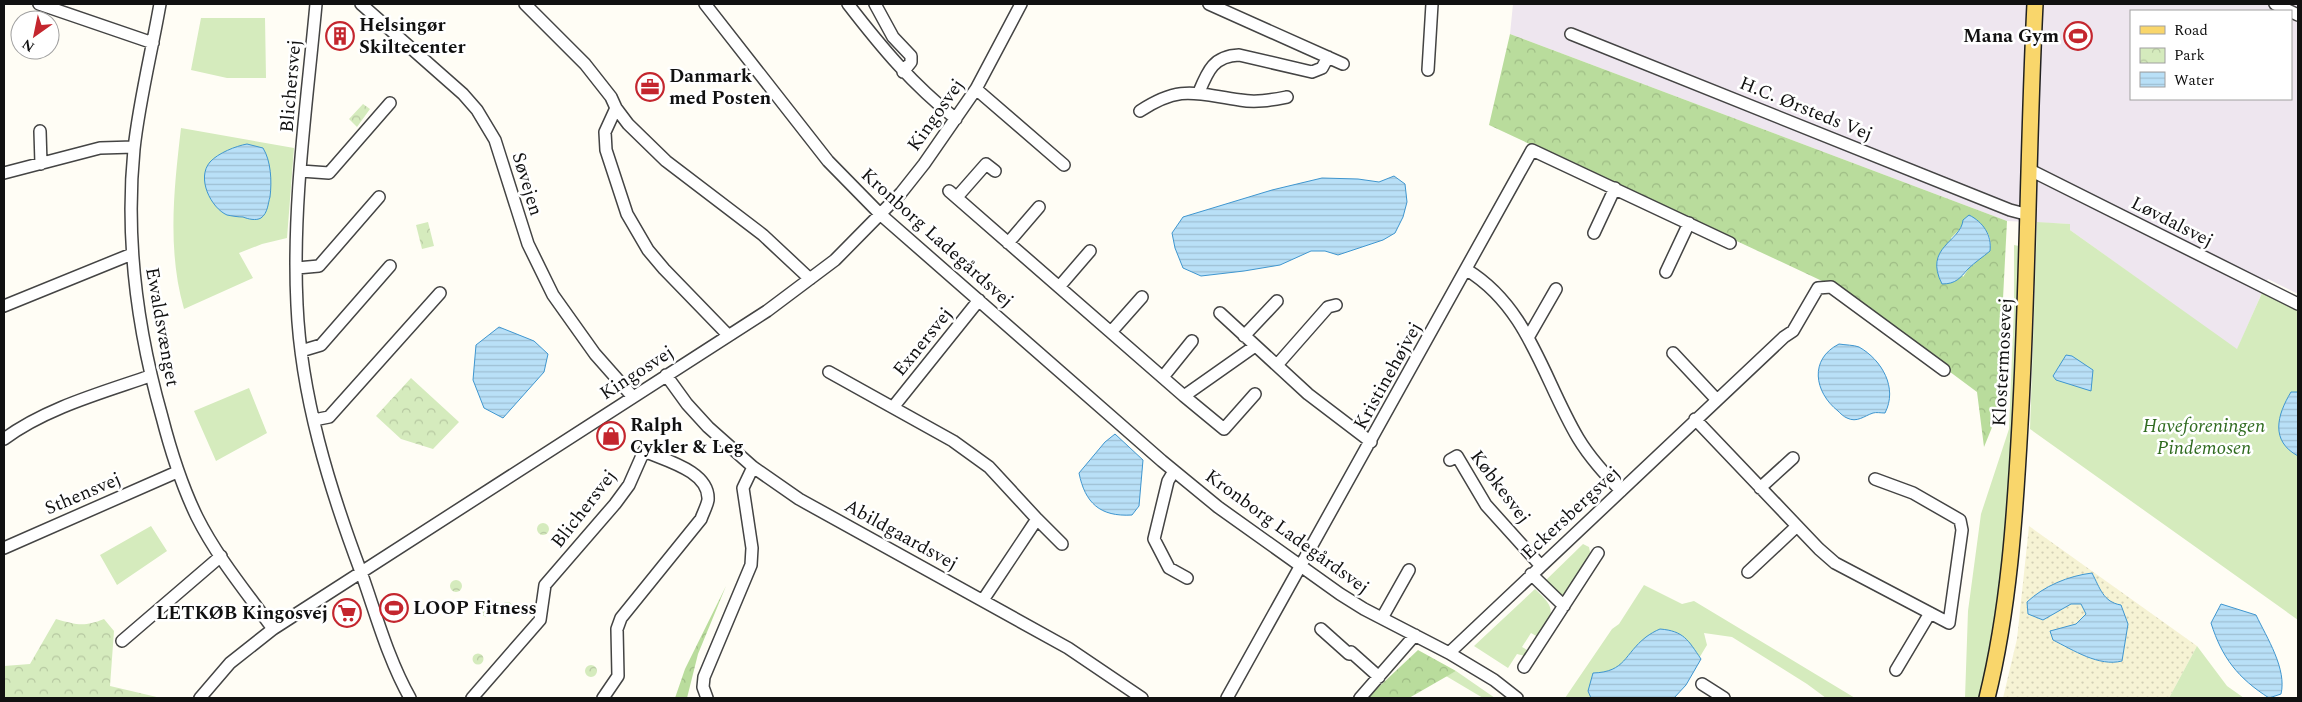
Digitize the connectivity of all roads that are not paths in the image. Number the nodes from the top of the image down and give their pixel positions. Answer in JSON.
{"nodes":[{"id":1,"x":39,"y":4,"type":"edge"},
{"id":2,"x":160,"y":4,"type":"edge"},
{"id":3,"x":316,"y":4,"type":"edge"},
{"id":4,"x":361,"y":4,"type":"edge"},
{"id":5,"x":525,"y":4,"type":"edge"},
{"id":6,"x":705,"y":4,"type":"edge"},
{"id":7,"x":848,"y":4,"type":"edge"},
{"id":8,"x":876,"y":4,"type":"edge"},
{"id":9,"x":1021,"y":4,"type":"edge"},
{"id":10,"x":1208,"y":4,"type":"edge"},
{"id":11,"x":1432,"y":4,"type":"edge"},
{"id":12,"x":2030,"y":4,"type":"edge"},
{"id":13,"x":2035,"y":4,"type":"edge"},
{"id":14,"x":2275,"y":4,"type":"edge"},
{"id":15,"x":2288,"y":10,"type":"edge"},
{"id":16,"x":2034,"y":26,"type":"junction"},
{"id":17,"x":1571,"y":34,"type":"dead end"},
{"id":18,"x":153,"y":43,"type":"junction"},
{"id":19,"x":1328,"y":57,"type":"junction"},
{"id":20,"x":1343,"y":64,"type":"dead end"},
{"id":21,"x":1428,"y":70,"type":"dead end"},
{"id":22,"x":903,"y":72,"type":"junction"},
{"id":23,"x":976,"y":89,"type":"junction"},
{"id":24,"x":1199,"y":92,"type":"junction"},
{"id":25,"x":1287,"y":97,"type":"dead end"},
{"id":26,"x":390,"y":103,"type":"dead end"},
{"id":27,"x":616,"y":108,"type":"junction"},
{"id":28,"x":1140,"y":111,"type":"dead end"},
{"id":29,"x":956,"y":119,"type":"junction"},
{"id":30,"x":40,"y":131,"type":"dead end"},
{"id":31,"x":134,"y":147,"type":"junction"},
{"id":32,"x":42,"y":164,"type":"junction"},
{"id":33,"x":1064,"y":165,"type":"dead end"},
{"id":34,"x":2030,"y":170,"type":"junction"},
{"id":35,"x":301,"y":171,"type":"junction"},
{"id":36,"x":994,"y":171,"type":"dead end"},
{"id":37,"x":4,"y":173,"type":"edge"},
{"id":38,"x":1615,"y":188,"type":"junction"},
{"id":39,"x":379,"y":197,"type":"dead end"},
{"id":40,"x":1040,"y":207,"type":"dead end"},
{"id":41,"x":880,"y":214,"type":"junction"},
{"id":42,"x":2029,"y":215,"type":"junction"},
{"id":43,"x":1689,"y":223,"type":"junction"},
{"id":44,"x":1594,"y":233,"type":"dead end"},
{"id":45,"x":1730,"y":242,"type":"dead end"},
{"id":46,"x":1008,"y":243,"type":"junction"},
{"id":47,"x":1090,"y":251,"type":"dead end"},
{"id":48,"x":132,"y":254,"type":"junction"},
{"id":49,"x":390,"y":266,"type":"dead end"},
{"id":50,"x":297,"y":268,"type":"junction"},
{"id":51,"x":1467,"y":270,"type":"junction"},
{"id":52,"x":1666,"y":272,"type":"dead end"},
{"id":53,"x":810,"y":279,"type":"junction"},
{"id":54,"x":1059,"y":287,"type":"junction"},
{"id":55,"x":1556,"y":290,"type":"dead end"},
{"id":56,"x":440,"y":293,"type":"dead end"},
{"id":57,"x":1142,"y":297,"type":"dead end"},
{"id":58,"x":979,"y":300,"type":"junction"},
{"id":59,"x":1277,"y":301,"type":"dead end"},
{"id":60,"x":2298,"y":304,"type":"edge"},
{"id":61,"x":1336,"y":305,"type":"dead end"},
{"id":62,"x":4,"y":306,"type":"edge"},
{"id":63,"x":1220,"y":313,"type":"dead end"},
{"id":64,"x":1111,"y":332,"type":"junction"},
{"id":65,"x":728,"y":335,"type":"junction"},
{"id":66,"x":1244,"y":336,"type":"junction"},
{"id":67,"x":1529,"y":336,"type":"junction"},
{"id":68,"x":1192,"y":342,"type":"dead end"},
{"id":69,"x":1254,"y":346,"type":"junction"},
{"id":70,"x":301,"y":351,"type":"junction"},
{"id":71,"x":1673,"y":353,"type":"dead end"},
{"id":72,"x":1276,"y":365,"type":"junction"},
{"id":73,"x":1944,"y":370,"type":"dead end"},
{"id":74,"x":829,"y":372,"type":"dead end"},
{"id":75,"x":666,"y":375,"type":"junction"},
{"id":76,"x":150,"y":376,"type":"junction"},
{"id":77,"x":1162,"y":377,"type":"junction"},
{"id":78,"x":1255,"y":394,"type":"dead end"},
{"id":79,"x":1184,"y":396,"type":"junction"},
{"id":80,"x":633,"y":397,"type":"junction"},
{"id":81,"x":1717,"y":400,"type":"junction"},
{"id":82,"x":894,"y":406,"type":"junction"},
{"id":83,"x":314,"y":420,"type":"junction"},
{"id":84,"x":1696,"y":420,"type":"junction"},
{"id":85,"x":4,"y":438,"type":"edge"},
{"id":86,"x":1371,"y":442,"type":"junction"},
{"id":87,"x":1793,"y":458,"type":"dead end"},
{"id":88,"x":1450,"y":460,"type":"dead end"},
{"id":89,"x":753,"y":467,"type":"junction"},
{"id":90,"x":1174,"y":471,"type":"junction"},
{"id":91,"x":177,"y":472,"type":"junction"},
{"id":92,"x":1875,"y":479,"type":"dead end"},
{"id":93,"x":1760,"y":488,"type":"junction"},
{"id":94,"x":1621,"y":492,"type":"junction"},
{"id":95,"x":1037,"y":519,"type":"junction"},
{"id":96,"x":1796,"y":526,"type":"junction"},
{"id":97,"x":1062,"y":544,"type":"dead end"},
{"id":98,"x":4,"y":548,"type":"edge"},
{"id":99,"x":1598,"y":553,"type":"dead end"},
{"id":100,"x":221,"y":556,"type":"junction"},
{"id":101,"x":1540,"y":566,"type":"junction"},
{"id":102,"x":1300,"y":567,"type":"junction"},
{"id":103,"x":1409,"y":570,"type":"dead end"},
{"id":104,"x":360,"y":572,"type":"junction"},
{"id":105,"x":1748,"y":572,"type":"dead end"},
{"id":106,"x":1531,"y":574,"type":"junction"},
{"id":107,"x":1187,"y":578,"type":"dead end"},
{"id":108,"x":983,"y":600,"type":"junction"},
{"id":109,"x":1564,"y":606,"type":"junction"},
{"id":110,"x":1930,"y":613,"type":"junction"},
{"id":111,"x":1382,"y":618,"type":"junction"},
{"id":112,"x":273,"y":629,"type":"junction"},
{"id":113,"x":1321,"y":630,"type":"dead end"},
{"id":114,"x":1415,"y":635,"type":"junction"},
{"id":115,"x":122,"y":641,"type":"dead end"},
{"id":116,"x":1450,"y":653,"type":"junction"},
{"id":117,"x":1524,"y":666,"type":"dead end"},
{"id":118,"x":1896,"y":670,"type":"dead end"},
{"id":119,"x":1379,"y":677,"type":"junction"},
{"id":120,"x":1702,"y":684,"type":"dead end"},
{"id":121,"x":200,"y":698,"type":"edge"},
{"id":122,"x":410,"y":698,"type":"edge"},
{"id":123,"x":472,"y":698,"type":"edge"},
{"id":124,"x":603,"y":698,"type":"edge"},
{"id":125,"x":707,"y":698,"type":"edge"},
{"id":126,"x":1142,"y":698,"type":"edge"},
{"id":127,"x":1227,"y":698,"type":"edge"},
{"id":128,"x":1360,"y":698,"type":"edge"},
{"id":129,"x":1518,"y":698,"type":"edge"},
{"id":130,"x":1724,"y":698,"type":"edge"},
{"id":131,"x":1987,"y":698,"type":"edge"}],
"edges":[{"from":1,"to":18,"type":"street"},
{"from":2,"to":18,"type":"street","name":"Ewaldsvænget"},
{"from":3,"to":35,"type":"street","name":"Blichersvej"},
{"from":4,"to":80,"type":"street","name":"Søvejen"},
{"from":5,"to":27,"type":"street"},
{"from":6,"to":41,"type":"street","name":"Kronborg Ladegårdsvej"},
{"from":7,"to":22,"type":"street"},
{"from":8,"to":22,"type":"street"},
{"from":9,"to":23,"type":"street","name":"Kingosvej"},
{"from":10,"to":19,"type":"street"},
{"from":11,"to":21,"type":"street"},
{"from":12,"to":16,"type":"main road","name":"Klostermosevej"},
{"from":13,"to":16,"type":"main road","name":"Klostermosevej"},
{"from":14,"to":15,"type":"street"},
{"from":16,"to":34,"type":"main road","name":"Klostermosevej"},
{"from":17,"to":42,"type":"street","name":"H.C. Ørsteds Vej"},
{"from":18,"to":31,"type":"street","name":"Ewaldsvænget"},
{"from":19,"to":20,"type":"street"},
{"from":19,"to":24,"type":"street"},
{"from":22,"to":29,"type":"street"},
{"from":23,"to":29,"type":"street","name":"Kingosvej"},
{"from":23,"to":33,"type":"street"},
{"from":24,"to":25,"type":"street"},
{"from":24,"to":28,"type":"street"},
{"from":26,"to":35,"type":"street"},
{"from":27,"to":53,"type":"street"},
{"from":27,"to":65,"type":"street"},
{"from":29,"to":41,"type":"street","name":"Kingosvej"},
{"from":30,"to":32,"type":"street"},
{"from":31,"to":32,"type":"street"},
{"from":31,"to":48,"type":"street","name":"Ewaldsvænget"},
{"from":32,"to":37,"type":"street"},
{"from":34,"to":42,"type":"main road","name":"Klostermosevej"},
{"from":34,"to":60,"type":"street","name":"Løvdalsvej"},
{"from":35,"to":50,"type":"street","name":"Blichersvej"},
{"from":36,"to":46,"type":"street"},
{"from":38,"to":43,"type":"street","name":"Kristinehøjvej"},
{"from":38,"to":44,"type":"street"},
{"from":38,"to":51,"type":"street","name":"Kristinehøjvej"},
{"from":39,"to":50,"type":"street"},
{"from":40,"to":46,"type":"street"},
{"from":41,"to":53,"type":"street","name":"Kingosvej"},
{"from":41,"to":58,"type":"street","name":"Kronborg Ladegårdsvej"},
{"from":42,"to":131,"type":"main road","name":"Klostermosevej"},
{"from":43,"to":45,"type":"street","name":"Kristinehøjvej"},
{"from":43,"to":52,"type":"street"},
{"from":46,"to":54,"type":"street"},
{"from":47,"to":54,"type":"street"},
{"from":48,"to":62,"type":"street"},
{"from":48,"to":76,"type":"street","name":"Ewaldsvænget"},
{"from":49,"to":70,"type":"street"},
{"from":50,"to":70,"type":"street","name":"Blichersvej"},
{"from":51,"to":67,"type":"street"},
{"from":51,"to":86,"type":"street","name":"Kristinehøjvej"},
{"from":53,"to":65,"type":"street","name":"Kingosvej"},
{"from":54,"to":64,"type":"street"},
{"from":55,"to":67,"type":"street"},
{"from":56,"to":83,"type":"street"},
{"from":57,"to":64,"type":"street"},
{"from":58,"to":82,"type":"street","name":"Exnersvej"},
{"from":58,"to":90,"type":"street","name":"Kronborg Ladegårdsvej"},
{"from":59,"to":66,"type":"street"},
{"from":61,"to":72,"type":"street"},
{"from":63,"to":66,"type":"street"},
{"from":64,"to":77,"type":"street"},
{"from":65,"to":75,"type":"street","name":"Kingosvej"},
{"from":66,"to":69,"type":"street"},
{"from":67,"to":94,"type":"street"},
{"from":68,"to":77,"type":"street"},
{"from":69,"to":72,"type":"street"},
{"from":69,"to":79,"type":"street"},
{"from":70,"to":83,"type":"street","name":"Blichersvej"},
{"from":71,"to":81,"type":"street"},
{"from":72,"to":86,"type":"street"},
{"from":73,"to":81,"type":"street","name":"Eckersbergsvej"},
{"from":74,"to":82,"type":"street"},
{"from":75,"to":80,"type":"street","name":"Kingosvej"},
{"from":75,"to":89,"type":"street","name":"Abildgaardsvej"},
{"from":76,"to":85,"type":"street"},
{"from":76,"to":91,"type":"street","name":"Ewaldsvænget"},
{"from":77,"to":79,"type":"street"},
{"from":78,"to":79,"type":"street"},
{"from":80,"to":104,"type":"street","name":"Kingosvej"},
{"from":81,"to":84,"type":"street","name":"Eckersbergsvej"},
{"from":82,"to":95,"type":"street"},
{"from":83,"to":104,"type":"street","name":"Blichersvej"},
{"from":84,"to":93,"type":"street"},
{"from":84,"to":94,"type":"street","name":"Eckersbergsvej"},
{"from":86,"to":102,"type":"street","name":"Kristinehøjvej"},
{"from":87,"to":93,"type":"street"},
{"from":88,"to":101,"type":"street","name":"Købkesvej"},
{"from":89,"to":108,"type":"street","name":"Abildgaardsvej"},
{"from":89,"to":125,"type":"street"},
{"from":90,"to":102,"type":"street","name":"Kronborg Ladegårdsvej"},
{"from":90,"to":107,"type":"street"},
{"from":91,"to":98,"type":"street","name":"Sthensvej"},
{"from":91,"to":100,"type":"street","name":"Ewaldsvænget"},
{"from":92,"to":110,"type":"street"},
{"from":93,"to":96,"type":"street"},
{"from":94,"to":101,"type":"street","name":"Eckersbergsvej"},
{"from":95,"to":97,"type":"street"},
{"from":95,"to":108,"type":"street"},
{"from":96,"to":105,"type":"street"},
{"from":96,"to":110,"type":"street"},
{"from":99,"to":109,"type":"street"},
{"from":100,"to":112,"type":"street","name":"Ewaldsvænget"},
{"from":100,"to":115,"type":"street"},
{"from":101,"to":106,"type":"street","name":"Eckersbergsvej"},
{"from":102,"to":111,"type":"street","name":"Kronborg Ladegårdsvej"},
{"from":102,"to":127,"type":"street","name":"Kristinehøjvej"},
{"from":103,"to":111,"type":"street","name":"Kronborg Ladegårdsvej"},
{"from":104,"to":112,"type":"street","name":"Kingosvej"},
{"from":104,"to":122,"type":"street","name":"Blichersvej"},
{"from":106,"to":109,"type":"street"},
{"from":106,"to":116,"type":"street","name":"Eckersbergsvej"},
{"from":108,"to":126,"type":"street","name":"Abildgaardsvej"},
{"from":109,"to":117,"type":"street"},
{"from":110,"to":118,"type":"street"},
{"from":111,"to":114,"type":"street","name":"Kronborg Ladegårdsvej"},
{"from":112,"to":121,"type":"street","name":"Kingosvej"},
{"from":113,"to":119,"type":"street"},
{"from":114,"to":116,"type":"street","name":"Kronborg Ladegårdsvej"},
{"from":114,"to":119,"type":"street"},
{"from":116,"to":129,"type":"street","name":"Kronborg Ladegårdsvej"},
{"from":119,"to":128,"type":"street"},
{"from":120,"to":130,"type":"street"},
{"from":123,"to":124,"type":"street","name":"Blichersvej"}]}
